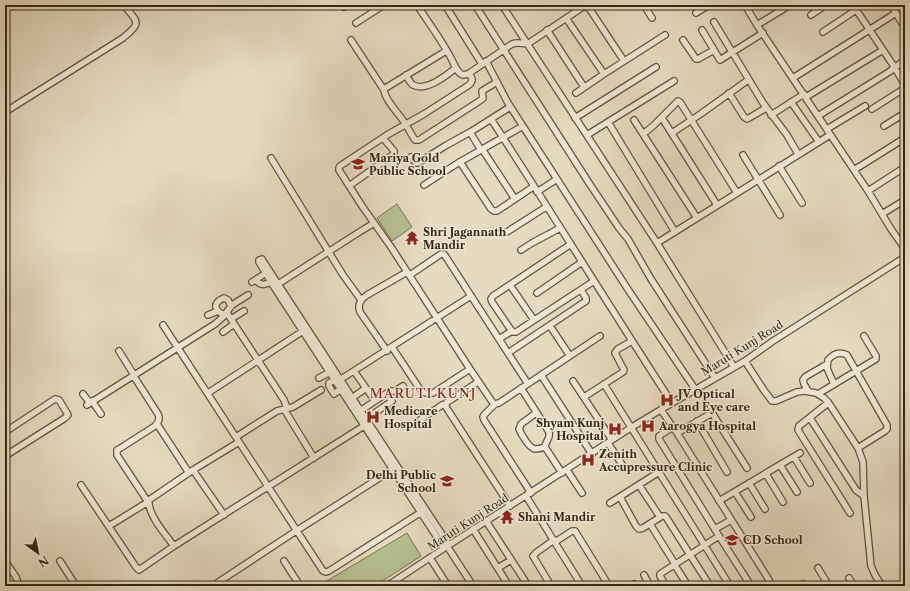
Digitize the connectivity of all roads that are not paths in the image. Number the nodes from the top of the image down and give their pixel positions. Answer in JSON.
{"nodes":[{"id":1,"x":124,"y":5,"type":"edge"},
{"id":2,"x":384,"y":5,"type":"edge"},
{"id":3,"x":416,"y":5,"type":"edge"},
{"id":4,"x":445,"y":5,"type":"edge"},
{"id":5,"x":475,"y":5,"type":"edge"},
{"id":6,"x":511,"y":5,"type":"edge"},
{"id":7,"x":587,"y":5,"type":"edge"},
{"id":8,"x":644,"y":5,"type":"edge"},
{"id":9,"x":709,"y":5,"type":"edge"},
{"id":10,"x":745,"y":5,"type":"edge"},
{"id":11,"x":790,"y":5,"type":"edge"},
{"id":12,"x":826,"y":5,"type":"edge"},
{"id":13,"x":890,"y":5,"type":"edge"},
{"id":14,"x":503,"y":7,"type":"edge"},
{"id":15,"x":855,"y":8,"type":"edge"},
{"id":16,"x":696,"y":13,"type":"dead end"},
{"id":17,"x":896,"y":13,"type":"junction"},
{"id":18,"x":811,"y":15,"type":"dead end"},
{"id":19,"x":566,"y":18,"type":"junction"},
{"id":20,"x":652,"y":18,"type":"dead end"},
{"id":21,"x":714,"y":22,"type":"dead end"},
{"id":22,"x":356,"y":23,"type":"dead end"},
{"id":23,"x":758,"y":25,"type":"junction"},
{"id":24,"x":905,"y":28,"type":"edge"},
{"id":25,"x":869,"y":29,"type":"junction"},
{"id":26,"x":548,"y":30,"type":"junction"},
{"id":27,"x":702,"y":30,"type":"dead end"},
{"id":28,"x":823,"y":32,"type":"dead end"},
{"id":29,"x":763,"y":33,"type":"junction"},
{"id":30,"x":665,"y":35,"type":"dead end"},
{"id":31,"x":351,"y":40,"type":"dead end"},
{"id":32,"x":683,"y":40,"type":"dead end"},
{"id":33,"x":527,"y":44,"type":"junction"},
{"id":34,"x":503,"y":50,"type":"junction"},
{"id":35,"x":714,"y":50,"type":"junction"},
{"id":36,"x":883,"y":50,"type":"junction"},
{"id":37,"x":446,"y":51,"type":"junction"},
{"id":38,"x":733,"y":52,"type":"junction"},
{"id":39,"x":905,"y":60,"type":"edge"},
{"id":40,"x":484,"y":62,"type":"junction"},
{"id":41,"x":624,"y":62,"type":"junction"},
{"id":42,"x":656,"y":66,"type":"dead end"},
{"id":43,"x":456,"y":68,"type":"junction"},
{"id":44,"x":895,"y":68,"type":"junction"},
{"id":45,"x":469,"y":73,"type":"junction"},
{"id":46,"x":604,"y":74,"type":"junction"},
{"id":47,"x":406,"y":75,"type":"junction"},
{"id":48,"x":793,"y":78,"type":"junction"},
{"id":49,"x":748,"y":80,"type":"junction"},
{"id":50,"x":674,"y":81,"type":"dead end"},
{"id":51,"x":497,"y":82,"type":"junction"},
{"id":52,"x":905,"y":85,"type":"edge"},
{"id":53,"x":584,"y":87,"type":"junction"},
{"id":54,"x":905,"y":88,"type":"edge"},
{"id":55,"x":384,"y":90,"type":"junction"},
{"id":56,"x":576,"y":93,"type":"dead end"},
{"id":57,"x":729,"y":93,"type":"junction"},
{"id":58,"x":805,"y":96,"type":"junction"},
{"id":59,"x":791,"y":102,"type":"junction"},
{"id":60,"x":865,"y":106,"type":"dead end"},
{"id":61,"x":510,"y":107,"type":"junction"},
{"id":62,"x":766,"y":108,"type":"junction"},
{"id":63,"x":872,"y":109,"type":"dead end"},
{"id":64,"x":5,"y":112,"type":"edge"},
{"id":65,"x":905,"y":113,"type":"edge"},
{"id":66,"x":771,"y":115,"type":"junction"},
{"id":67,"x":818,"y":116,"type":"junction"},
{"id":68,"x":575,"y":118,"type":"junction"},
{"id":69,"x":662,"y":118,"type":"junction"},
{"id":70,"x":491,"y":119,"type":"junction"},
{"id":71,"x":634,"y":120,"type":"dead end"},
{"id":72,"x":691,"y":120,"type":"junction"},
{"id":73,"x":608,"y":122,"type":"junction"},
{"id":74,"x":405,"y":124,"type":"junction"},
{"id":75,"x":523,"y":126,"type":"junction"},
{"id":76,"x":884,"y":126,"type":"dead end"},
{"id":77,"x":827,"y":129,"type":"junction"},
{"id":78,"x":470,"y":132,"type":"junction"},
{"id":79,"x":672,"y":133,"type":"junction"},
{"id":80,"x":643,"y":134,"type":"junction"},
{"id":81,"x":587,"y":135,"type":"junction"},
{"id":82,"x":830,"y":135,"type":"junction"},
{"id":83,"x":383,"y":138,"type":"junction"},
{"id":84,"x":503,"y":138,"type":"junction"},
{"id":85,"x":905,"y":138,"type":"edge"},
{"id":86,"x":819,"y":142,"type":"junction"},
{"id":87,"x":482,"y":150,"type":"junction"},
{"id":88,"x":798,"y":154,"type":"junction"},
{"id":89,"x":743,"y":155,"type":"dead end"},
{"id":90,"x":411,"y":157,"type":"dead end"},
{"id":91,"x":271,"y":158,"type":"dead end"},
{"id":92,"x":460,"y":162,"type":"junction"},
{"id":93,"x":779,"y":166,"type":"junction"},
{"id":94,"x":905,"y":168,"type":"edge"},
{"id":95,"x":854,"y":170,"type":"junction"},
{"id":96,"x":558,"y":179,"type":"junction"},
{"id":97,"x":758,"y":180,"type":"junction"},
{"id":98,"x":424,"y":185,"type":"dead end"},
{"id":99,"x":349,"y":186,"type":"junction"},
{"id":100,"x":535,"y":189,"type":"junction"},
{"id":101,"x":868,"y":191,"type":"junction"},
{"id":102,"x":737,"y":193,"type":"junction"},
{"id":103,"x":515,"y":199,"type":"junction"},
{"id":104,"x":905,"y":200,"type":"edge"},
{"id":105,"x":802,"y":203,"type":"dead end"},
{"id":106,"x":717,"y":205,"type":"junction"},
{"id":107,"x":546,"y":206,"type":"junction"},
{"id":108,"x":882,"y":214,"type":"junction"},
{"id":109,"x":780,"y":215,"type":"dead end"},
{"id":110,"x":697,"y":218,"type":"junction"},
{"id":111,"x":374,"y":223,"type":"junction"},
{"id":112,"x":560,"y":228,"type":"junction"},
{"id":113,"x":508,"y":232,"type":"dead end"},
{"id":114,"x":675,"y":232,"type":"junction"},
{"id":115,"x":657,"y":243,"type":"junction"},
{"id":116,"x":570,"y":244,"type":"junction"},
{"id":117,"x":905,"y":249,"type":"edge"},
{"id":118,"x":521,"y":250,"type":"dead end"},
{"id":119,"x":329,"y":252,"type":"junction"},
{"id":120,"x":905,"y":257,"type":"edge"},
{"id":121,"x":582,"y":262,"type":"junction"},
{"id":122,"x":266,"y":273,"type":"junction"},
{"id":123,"x":408,"y":274,"type":"junction"},
{"id":124,"x":594,"y":281,"type":"junction"},
{"id":125,"x":275,"y":284,"type":"junction"},
{"id":126,"x":510,"y":285,"type":"junction"},
{"id":127,"x":581,"y":290,"type":"junction"},
{"id":128,"x":537,"y":293,"type":"dead end"},
{"id":129,"x":248,"y":295,"type":"dead end"},
{"id":130,"x":471,"y":296,"type":"junction"},
{"id":131,"x":361,"y":300,"type":"junction"},
{"id":132,"x":231,"y":306,"type":"junction"},
{"id":133,"x":218,"y":311,"type":"junction"},
{"id":134,"x":244,"y":311,"type":"dead end"},
{"id":135,"x":226,"y":314,"type":"junction"},
{"id":136,"x":208,"y":315,"type":"dead end"},
{"id":137,"x":438,"y":318,"type":"junction"},
{"id":138,"x":534,"y":320,"type":"junction"},
{"id":139,"x":232,"y":322,"type":"junction"},
{"id":140,"x":163,"y":325,"type":"dead end"},
{"id":141,"x":550,"y":326,"type":"junction"},
{"id":142,"x":305,"y":329,"type":"junction"},
{"id":143,"x":512,"y":331,"type":"junction"},
{"id":144,"x":223,"y":332,"type":"dead end"},
{"id":145,"x":600,"y":336,"type":"dead end"},
{"id":146,"x":864,"y":336,"type":"dead end"},
{"id":147,"x":499,"y":339,"type":"junction"},
{"id":148,"x":632,"y":341,"type":"junction"},
{"id":149,"x":178,"y":347,"type":"junction"},
{"id":150,"x":389,"y":349,"type":"junction"},
{"id":151,"x":119,"y":351,"type":"dead end"},
{"id":152,"x":508,"y":353,"type":"junction"},
{"id":153,"x":570,"y":356,"type":"junction"},
{"id":154,"x":257,"y":360,"type":"junction"},
{"id":155,"x":745,"y":360,"type":"junction"},
{"id":156,"x":827,"y":364,"type":"junction"},
{"id":157,"x":734,"y":367,"type":"junction"},
{"id":158,"x":470,"y":369,"type":"junction"},
{"id":159,"x":856,"y":370,"type":"junction"},
{"id":160,"x":354,"y":371,"type":"junction"},
{"id":161,"x":330,"y":372,"type":"junction"},
{"id":162,"x":133,"y":375,"type":"junction"},
{"id":163,"x":541,"y":375,"type":"junction"},
{"id":164,"x":320,"y":378,"type":"dead end"},
{"id":165,"x":715,"y":378,"type":"junction"},
{"id":166,"x":337,"y":381,"type":"junction"},
{"id":167,"x":573,"y":381,"type":"dead end"},
{"id":168,"x":478,"y":382,"type":"junction"},
{"id":169,"x":528,"y":384,"type":"junction"},
{"id":170,"x":604,"y":384,"type":"junction"},
{"id":171,"x":834,"y":384,"type":"junction"},
{"id":172,"x":403,"y":386,"type":"dead end"},
{"id":173,"x":366,"y":388,"type":"junction"},
{"id":174,"x":521,"y":388,"type":"junction"},
{"id":175,"x":695,"y":389,"type":"junction"},
{"id":176,"x":321,"y":390,"type":"dead end"},
{"id":177,"x":808,"y":391,"type":"junction"},
{"id":178,"x":208,"y":393,"type":"junction"},
{"id":179,"x":387,"y":393,"type":"junction"},
{"id":180,"x":83,"y":394,"type":"dead end"},
{"id":181,"x":818,"y":394,"type":"junction"},
{"id":182,"x":584,"y":397,"type":"junction"},
{"id":183,"x":352,"y":398,"type":"junction"},
{"id":184,"x":375,"y":401,"type":"junction"},
{"id":185,"x":90,"y":403,"type":"junction"},
{"id":186,"x":672,"y":403,"type":"junction"},
{"id":187,"x":828,"y":403,"type":"junction"},
{"id":188,"x":446,"y":404,"type":"junction"},
{"id":189,"x":495,"y":404,"type":"junction"},
{"id":190,"x":286,"y":408,"type":"junction"},
{"id":191,"x":661,"y":410,"type":"junction"},
{"id":192,"x":360,"y":411,"type":"junction"},
{"id":193,"x":536,"y":413,"type":"junction"},
{"id":194,"x":101,"y":414,"type":"dead end"},
{"id":195,"x":810,"y":418,"type":"junction"},
{"id":196,"x":420,"y":420,"type":"dead end"},
{"id":197,"x":366,"y":422,"type":"junction"},
{"id":198,"x":697,"y":422,"type":"junction"},
{"id":199,"x":157,"y":424,"type":"junction"},
{"id":200,"x":632,"y":427,"type":"junction"},
{"id":201,"x":674,"y":427,"type":"junction"},
{"id":202,"x":5,"y":432,"type":"edge"},
{"id":203,"x":677,"y":433,"type":"junction"},
{"id":204,"x":238,"y":439,"type":"junction"},
{"id":205,"x":610,"y":441,"type":"junction"},
{"id":206,"x":545,"y":448,"type":"junction"},
{"id":207,"x":858,"y":448,"type":"junction"},
{"id":208,"x":800,"y":453,"type":"dead end"},
{"id":209,"x":592,"y":454,"type":"junction"},
{"id":210,"x":5,"y":456,"type":"edge"},
{"id":211,"x":794,"y":457,"type":"junction"},
{"id":212,"x":314,"y":458,"type":"junction"},
{"id":213,"x":780,"y":465,"type":"junction"},
{"id":214,"x":623,"y":466,"type":"dead end"},
{"id":215,"x":395,"y":468,"type":"junction"},
{"id":216,"x":747,"y":468,"type":"dead end"},
{"id":217,"x":565,"y":471,"type":"junction"},
{"id":218,"x":191,"y":472,"type":"junction"},
{"id":219,"x":659,"y":472,"type":"junction"},
{"id":220,"x":727,"y":472,"type":"dead end"},
{"id":221,"x":766,"y":474,"type":"junction"},
{"id":222,"x":749,"y":483,"type":"junction"},
{"id":223,"x":810,"y":483,"type":"dead end"},
{"id":224,"x":81,"y":485,"type":"dead end"},
{"id":225,"x":639,"y":485,"type":"junction"},
{"id":226,"x":268,"y":487,"type":"junction"},
{"id":227,"x":735,"y":492,"type":"junction"},
{"id":228,"x":797,"y":492,"type":"dead end"},
{"id":229,"x":582,"y":493,"type":"dead end"},
{"id":230,"x":529,"y":494,"type":"junction"},
{"id":231,"x":864,"y":496,"type":"junction"},
{"id":232,"x":620,"y":497,"type":"junction"},
{"id":233,"x":719,"y":500,"type":"junction"},
{"id":234,"x":148,"y":502,"type":"junction"},
{"id":235,"x":783,"y":502,"type":"dead end"},
{"id":236,"x":610,"y":503,"type":"dead end"},
{"id":237,"x":510,"y":506,"type":"junction"},
{"id":238,"x":765,"y":508,"type":"dead end"},
{"id":239,"x":423,"y":511,"type":"junction"},
{"id":240,"x":850,"y":513,"type":"dead end"},
{"id":241,"x":224,"y":515,"type":"junction"},
{"id":242,"x":660,"y":517,"type":"junction"},
{"id":243,"x":751,"y":517,"type":"dead end"},
{"id":244,"x":731,"y":520,"type":"junction"},
{"id":245,"x":486,"y":521,"type":"junction"},
{"id":246,"x":650,"y":524,"type":"junction"},
{"id":247,"x":109,"y":526,"type":"junction"},
{"id":248,"x":715,"y":529,"type":"junction"},
{"id":249,"x":296,"y":530,"type":"junction"},
{"id":250,"x":473,"y":530,"type":"junction"},
{"id":251,"x":718,"y":536,"type":"junction"},
{"id":252,"x":555,"y":541,"type":"junction"},
{"id":253,"x":705,"y":545,"type":"junction"},
{"id":254,"x":174,"y":546,"type":"junction"},
{"id":255,"x":447,"y":547,"type":"junction"},
{"id":256,"x":690,"y":555,"type":"junction"},
{"id":257,"x":430,"y":558,"type":"junction"},
{"id":258,"x":511,"y":560,"type":"junction"},
{"id":259,"x":5,"y":561,"type":"edge"},
{"id":260,"x":60,"y":561,"type":"dead end"},
{"id":261,"x":284,"y":561,"type":"dead end"},
{"id":262,"x":675,"y":564,"type":"junction"},
{"id":263,"x":498,"y":568,"type":"junction"},
{"id":264,"x":818,"y":568,"type":"dead end"},
{"id":265,"x":644,"y":575,"type":"dead end"},
{"id":266,"x":849,"y":578,"type":"dead end"},
{"id":267,"x":769,"y":580,"type":"dead end"},
{"id":268,"x":525,"y":581,"type":"dead end"},
{"id":269,"x":214,"y":585,"type":"dead end"},
{"id":270,"x":19,"y":586,"type":"edge"},
{"id":271,"x":76,"y":586,"type":"edge"},
{"id":272,"x":300,"y":586,"type":"edge"},
{"id":273,"x":387,"y":586,"type":"edge"},
{"id":274,"x":448,"y":586,"type":"edge"},
{"id":275,"x":473,"y":586,"type":"edge"},
{"id":276,"x":509,"y":586,"type":"edge"},
{"id":277,"x":551,"y":586,"type":"edge"},
{"id":278,"x":582,"y":586,"type":"edge"},
{"id":279,"x":608,"y":586,"type":"edge"},
{"id":280,"x":650,"y":586,"type":"edge"},
{"id":281,"x":666,"y":586,"type":"edge"},
{"id":282,"x":688,"y":586,"type":"edge"},
{"id":283,"x":710,"y":586,"type":"edge"},
{"id":284,"x":730,"y":586,"type":"edge"},
{"id":285,"x":751,"y":586,"type":"edge"},
{"id":286,"x":829,"y":586,"type":"edge"},
{"id":287,"x":854,"y":586,"type":"edge"},
{"id":288,"x":882,"y":586,"type":"edge"}],
"edges":[{"from":1,"to":64,"type":"street"},
{"from":2,"to":22,"type":"street"},
{"from":3,"to":37,"type":"street"},
{"from":4,"to":40,"type":"street"},
{"from":5,"to":34,"type":"street"},
{"from":6,"to":14,"type":"street"},
{"from":7,"to":19,"type":"street"},
{"from":7,"to":41,"type":"street"},
{"from":8,"to":20,"type":"street"},
{"from":9,"to":16,"type":"street"},
{"from":10,"to":23,"type":"street"},
{"from":11,"to":23,"type":"street"},
{"from":12,"to":18,"type":"street"},
{"from":13,"to":17,"type":"street"},
{"from":14,"to":33,"type":"street"},
{"from":15,"to":25,"type":"street"},
{"from":15,"to":28,"type":"street"},
{"from":17,"to":24,"type":"street"},
{"from":17,"to":25,"type":"street"},
{"from":19,"to":26,"type":"street"},
{"from":19,"to":46,"type":"street"},
{"from":21,"to":38,"type":"street"},
{"from":23,"to":29,"type":"street"},
{"from":25,"to":36,"type":"street"},
{"from":25,"to":48,"type":"street"},
{"from":26,"to":33,"type":"street"},
{"from":26,"to":53,"type":"street"},
{"from":27,"to":35,"type":"street"},
{"from":29,"to":38,"type":"street"},
{"from":29,"to":48,"type":"street"},
{"from":30,"to":41,"type":"street"},
{"from":31,"to":55,"type":"street"},
{"from":32,"to":35,"type":"street"},
{"from":33,"to":34,"type":"street"},
{"from":33,"to":68,"type":"street"},
{"from":34,"to":40,"type":"street"},
{"from":34,"to":165,"type":"street"},
{"from":35,"to":38,"type":"street"},
{"from":36,"to":44,"type":"street"},
{"from":36,"to":58,"type":"street"},
{"from":37,"to":43,"type":"street"},
{"from":37,"to":47,"type":"street"},
{"from":38,"to":49,"type":"street"},
{"from":39,"to":44,"type":"street"},
{"from":40,"to":45,"type":"street"},
{"from":40,"to":51,"type":"street"},
{"from":41,"to":46,"type":"street"},
{"from":42,"to":68,"type":"street"},
{"from":43,"to":45,"type":"street"},
{"from":43,"to":47,"type":"street"},
{"from":44,"to":52,"type":"street"},
{"from":44,"to":67,"type":"street"},
{"from":45,"to":74,"type":"street"},
{"from":46,"to":53,"type":"street"},
{"from":47,"to":55,"type":"street"},
{"from":48,"to":58,"type":"street"},
{"from":49,"to":57,"type":"street"},
{"from":49,"to":62,"type":"street"},
{"from":50,"to":73,"type":"street"},
{"from":51,"to":61,"type":"street"},
{"from":51,"to":74,"type":"street"},
{"from":53,"to":56,"type":"street"},
{"from":54,"to":63,"type":"street"},
{"from":55,"to":74,"type":"street"},
{"from":57,"to":62,"type":"street"},
{"from":57,"to":72,"type":"street"},
{"from":58,"to":59,"type":"street"},
{"from":58,"to":67,"type":"street"},
{"from":59,"to":66,"type":"street"},
{"from":59,"to":86,"type":"street"},
{"from":60,"to":77,"type":"street"},
{"from":61,"to":70,"type":"street"},
{"from":61,"to":75,"type":"street"},
{"from":62,"to":66,"type":"street"},
{"from":65,"to":76,"type":"street"},
{"from":66,"to":88,"type":"street"},
{"from":67,"to":77,"type":"street"},
{"from":68,"to":81,"type":"street"},
{"from":69,"to":72,"type":"street"},
{"from":69,"to":79,"type":"street"},
{"from":69,"to":80,"type":"street"},
{"from":70,"to":78,"type":"street"},
{"from":70,"to":84,"type":"street"},
{"from":71,"to":80,"type":"street"},
{"from":72,"to":79,"type":"street"},
{"from":72,"to":102,"type":"street"},
{"from":73,"to":81,"type":"street"},
{"from":73,"to":114,"type":"street"},
{"from":74,"to":83,"type":"street"},
{"from":75,"to":84,"type":"street"},
{"from":75,"to":96,"type":"street"},
{"from":77,"to":82,"type":"street"},
{"from":78,"to":87,"type":"street"},
{"from":78,"to":90,"type":"street"},
{"from":79,"to":106,"type":"street"},
{"from":80,"to":110,"type":"street"},
{"from":81,"to":115,"type":"street"},
{"from":82,"to":86,"type":"street"},
{"from":82,"to":95,"type":"street"},
{"from":83,"to":99,"type":"street"},
{"from":83,"to":99,"type":"street"},
{"from":84,"to":87,"type":"street"},
{"from":84,"to":100,"type":"street"},
{"from":85,"to":95,"type":"street"},
{"from":86,"to":88,"type":"street"},
{"from":87,"to":92,"type":"street"},
{"from":87,"to":103,"type":"street"},
{"from":88,"to":93,"type":"street"},
{"from":89,"to":97,"type":"street"},
{"from":91,"to":119,"type":"street"},
{"from":92,"to":98,"type":"street"},
{"from":92,"to":103,"type":"street"},
{"from":93,"to":97,"type":"street"},
{"from":93,"to":105,"type":"street"},
{"from":94,"to":101,"type":"street"},
{"from":95,"to":101,"type":"street"},
{"from":96,"to":100,"type":"street"},
{"from":96,"to":175,"type":"street"},
{"from":97,"to":102,"type":"street"},
{"from":97,"to":109,"type":"street"},
{"from":99,"to":111,"type":"street"},
{"from":100,"to":103,"type":"street"},
{"from":100,"to":107,"type":"street"},
{"from":101,"to":108,"type":"street"},
{"from":102,"to":106,"type":"street"},
{"from":104,"to":108,"type":"street"},
{"from":106,"to":110,"type":"street"},
{"from":107,"to":112,"type":"street"},
{"from":107,"to":113,"type":"street"},
{"from":108,"to":117,"type":"street"},
{"from":110,"to":114,"type":"street"},
{"from":111,"to":119,"type":"street"},
{"from":111,"to":123,"type":"street"},
{"from":112,"to":116,"type":"street"},
{"from":112,"to":118,"type":"street"},
{"from":114,"to":115,"type":"street"},
{"from":115,"to":157,"type":"street"},
{"from":116,"to":121,"type":"street"},
{"from":116,"to":126,"type":"street"},
{"from":119,"to":125,"type":"street"},
{"from":119,"to":131,"type":"street"},
{"from":120,"to":155,"type":"street","name":"Maruti Kunj Road"},
{"from":121,"to":124,"type":"street"},
{"from":121,"to":128,"type":"street"},
{"from":122,"to":125,"type":"street"},
{"from":122,"to":125,"type":"street"},
{"from":122,"to":125,"type":"street"},
{"from":123,"to":130,"type":"street"},
{"from":123,"to":131,"type":"street"},
{"from":123,"to":137,"type":"street"},
{"from":124,"to":127,"type":"street"},
{"from":124,"to":148,"type":"street"},
{"from":125,"to":142,"type":"street"},
{"from":126,"to":138,"type":"street"},
{"from":126,"to":143,"type":"street"},
{"from":127,"to":138,"type":"street"},
{"from":127,"to":141,"type":"street"},
{"from":129,"to":132,"type":"street"},
{"from":130,"to":137,"type":"street"},
{"from":130,"to":147,"type":"street"},
{"from":131,"to":150,"type":"street"},
{"from":132,"to":133,"type":"street"},
{"from":132,"to":135,"type":"street"},
{"from":133,"to":135,"type":"street"},
{"from":133,"to":136,"type":"street"},
{"from":134,"to":139,"type":"street"},
{"from":135,"to":139,"type":"street"},
{"from":135,"to":149,"type":"street"},
{"from":137,"to":150,"type":"street"},
{"from":137,"to":158,"type":"street"},
{"from":138,"to":143,"type":"street"},
{"from":139,"to":144,"type":"street"},
{"from":139,"to":154,"type":"street"},
{"from":140,"to":149,"type":"street"},
{"from":141,"to":152,"type":"street"},
{"from":141,"to":153,"type":"street"},
{"from":142,"to":154,"type":"street"},
{"from":142,"to":161,"type":"street"},
{"from":142,"to":166,"type":"street"},
{"from":143,"to":147,"type":"street"},
{"from":145,"to":153,"type":"street"},
{"from":146,"to":159,"type":"street"},
{"from":147,"to":152,"type":"street"},
{"from":148,"to":170,"type":"street"},
{"from":148,"to":186,"type":"street"},
{"from":149,"to":162,"type":"street"},
{"from":149,"to":178,"type":"street"},
{"from":150,"to":158,"type":"street"},
{"from":150,"to":160,"type":"street"},
{"from":151,"to":162,"type":"street"},
{"from":152,"to":169,"type":"street"},
{"from":153,"to":163,"type":"street"},
{"from":154,"to":178,"type":"street"},
{"from":154,"to":190,"type":"street"},
{"from":155,"to":157,"type":"street","name":"Maruti Kunj Road"},
{"from":155,"to":177,"type":"street"},
{"from":156,"to":159,"type":"street"},
{"from":156,"to":171,"type":"street"},
{"from":156,"to":177,"type":"street"},
{"from":157,"to":165,"type":"street","name":"Maruti Kunj Road"},
{"from":158,"to":168,"type":"street"},
{"from":159,"to":171,"type":"street"},
{"from":159,"to":207,"type":"street"},
{"from":160,"to":166,"type":"street"},
{"from":160,"to":173,"type":"street"},
{"from":161,"to":164,"type":"street"},
{"from":161,"to":166,"type":"street"},
{"from":162,"to":185,"type":"street"},
{"from":162,"to":199,"type":"street"},
{"from":163,"to":169,"type":"street"},
{"from":163,"to":209,"type":"street"},
{"from":165,"to":175,"type":"street","name":"Maruti Kunj Road"},
{"from":166,"to":183,"type":"street"},
{"from":166,"to":197,"type":"street"},
{"from":167,"to":182,"type":"street"},
{"from":168,"to":188,"type":"street"},
{"from":168,"to":189,"type":"street"},
{"from":169,"to":174,"type":"street"},
{"from":170,"to":182,"type":"street"},
{"from":170,"to":200,"type":"street"},
{"from":171,"to":181,"type":"street"},
{"from":172,"to":179,"type":"street"},
{"from":173,"to":183,"type":"street"},
{"from":173,"to":184,"type":"street"},
{"from":174,"to":189,"type":"street"},
{"from":174,"to":193,"type":"street"},
{"from":175,"to":186,"type":"street","name":"Maruti Kunj Road"},
{"from":176,"to":190,"type":"street"},
{"from":177,"to":181,"type":"street"},
{"from":178,"to":204,"type":"street"},
{"from":179,"to":184,"type":"street"},
{"from":179,"to":197,"type":"street"},
{"from":180,"to":185,"type":"street"},
{"from":181,"to":187,"type":"street"},
{"from":182,"to":205,"type":"street"},
{"from":183,"to":192,"type":"street"},
{"from":184,"to":192,"type":"street"},
{"from":185,"to":194,"type":"street"},
{"from":186,"to":191,"type":"street","name":"Maruti Kunj Road"},
{"from":187,"to":195,"type":"street"},
{"from":187,"to":207,"type":"street"},
{"from":188,"to":196,"type":"street"},
{"from":188,"to":237,"type":"street"},
{"from":189,"to":230,"type":"street"},
{"from":190,"to":204,"type":"street"},
{"from":190,"to":212,"type":"street"},
{"from":191,"to":200,"type":"street","name":"Maruti Kunj Road"},
{"from":191,"to":201,"type":"street"},
{"from":192,"to":197,"type":"street"},
{"from":193,"to":206,"type":"street"},
{"from":193,"to":206,"type":"street"},
{"from":195,"to":231,"type":"street"},
{"from":195,"to":240,"type":"street"},
{"from":197,"to":212,"type":"street"},
{"from":197,"to":215,"type":"street"},
{"from":198,"to":203,"type":"street"},
{"from":198,"to":216,"type":"street"},
{"from":198,"to":220,"type":"street"},
{"from":199,"to":218,"type":"street"},
{"from":199,"to":234,"type":"street"},
{"from":200,"to":205,"type":"street","name":"Maruti Kunj Road"},
{"from":200,"to":219,"type":"street"},
{"from":201,"to":203,"type":"street"},
{"from":201,"to":248,"type":"street"},
{"from":202,"to":210,"type":"street"},
{"from":203,"to":233,"type":"street"},
{"from":204,"to":218,"type":"street"},
{"from":204,"to":226,"type":"street"},
{"from":205,"to":209,"type":"street","name":"Maruti Kunj Road"},
{"from":205,"to":214,"type":"street"},
{"from":206,"to":217,"type":"street"},
{"from":207,"to":231,"type":"street"},
{"from":208,"to":211,"type":"street"},
{"from":209,"to":217,"type":"street","name":"Maruti Kunj Road"},
{"from":211,"to":213,"type":"street"},
{"from":211,"to":223,"type":"street"},
{"from":212,"to":226,"type":"street"},
{"from":213,"to":221,"type":"street"},
{"from":213,"to":228,"type":"street"},
{"from":215,"to":239,"type":"street"},
{"from":215,"to":249,"type":"street"},
{"from":217,"to":229,"type":"street"},
{"from":217,"to":230,"type":"street","name":"Maruti Kunj Road"},
{"from":218,"to":234,"type":"street"},
{"from":218,"to":241,"type":"street"},
{"from":219,"to":225,"type":"street"},
{"from":219,"to":253,"type":"street"},
{"from":221,"to":222,"type":"street"},
{"from":221,"to":235,"type":"street"},
{"from":222,"to":227,"type":"street"},
{"from":222,"to":238,"type":"street"},
{"from":224,"to":247,"type":"street"},
{"from":225,"to":232,"type":"street"},
{"from":225,"to":242,"type":"street"},
{"from":226,"to":241,"type":"street"},
{"from":226,"to":249,"type":"street"},
{"from":227,"to":233,"type":"street"},
{"from":227,"to":243,"type":"street"},
{"from":230,"to":237,"type":"street","name":"Maruti Kunj Road"},
{"from":230,"to":252,"type":"street"},
{"from":231,"to":288,"type":"street"},
{"from":232,"to":236,"type":"street"},
{"from":232,"to":246,"type":"street"},
{"from":233,"to":244,"type":"street"},
{"from":234,"to":247,"type":"street"},
{"from":234,"to":254,"type":"street"},
{"from":237,"to":245,"type":"street","name":"Maruti Kunj Road"},
{"from":239,"to":249,"type":"street"},
{"from":239,"to":255,"type":"street"},
{"from":241,"to":254,"type":"street"},
{"from":242,"to":246,"type":"street"},
{"from":242,"to":256,"type":"street"},
{"from":244,"to":248,"type":"street"},
{"from":244,"to":267,"type":"street"},
{"from":245,"to":250,"type":"street","name":"Maruti Kunj Road"},
{"from":245,"to":258,"type":"street"},
{"from":246,"to":262,"type":"street"},
{"from":247,"to":254,"type":"street"},
{"from":248,"to":251,"type":"street"},
{"from":249,"to":269,"type":"street"},
{"from":250,"to":255,"type":"street","name":"Maruti Kunj Road"},
{"from":250,"to":263,"type":"street"},
{"from":251,"to":253,"type":"street"},
{"from":251,"to":285,"type":"street"},
{"from":252,"to":277,"type":"street"},
{"from":252,"to":278,"type":"street"},
{"from":252,"to":279,"type":"street"},
{"from":253,"to":256,"type":"street"},
{"from":253,"to":284,"type":"street"},
{"from":255,"to":257,"type":"street","name":"Maruti Kunj Road"},
{"from":255,"to":275,"type":"street"},
{"from":256,"to":262,"type":"street"},
{"from":256,"to":283,"type":"street"},
{"from":257,"to":273,"type":"street","name":"Maruti Kunj Road"},
{"from":257,"to":274,"type":"street"},
{"from":258,"to":263,"type":"street"},
{"from":258,"to":268,"type":"street"},
{"from":259,"to":270,"type":"street"},
{"from":260,"to":271,"type":"street"},
{"from":261,"to":272,"type":"street"},
{"from":262,"to":281,"type":"street"},
{"from":262,"to":282,"type":"street"},
{"from":263,"to":276,"type":"street"},
{"from":264,"to":286,"type":"street"},
{"from":265,"to":280,"type":"street"},
{"from":266,"to":287,"type":"street"}]}
